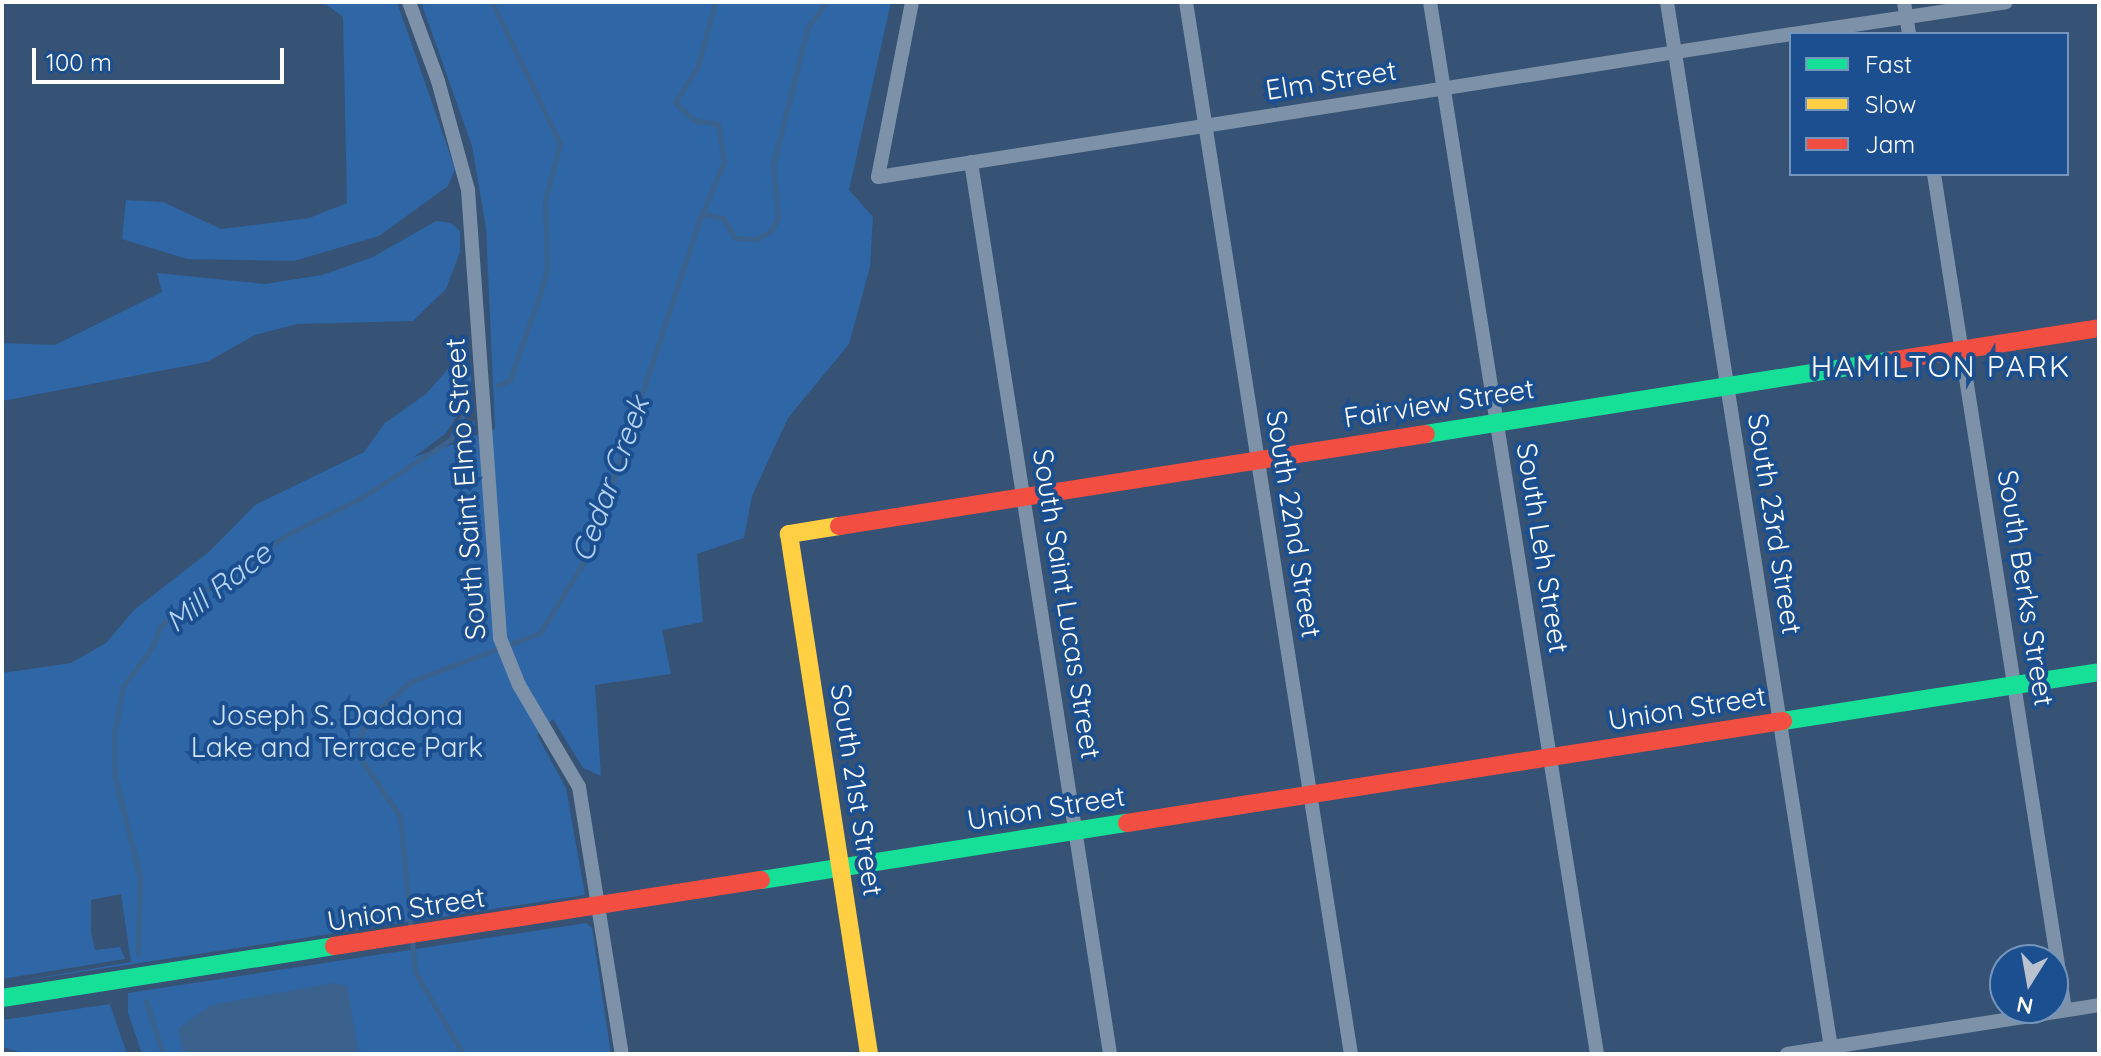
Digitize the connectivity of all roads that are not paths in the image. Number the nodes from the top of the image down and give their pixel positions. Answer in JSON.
{"nodes":[{"id":1,"x":409,"y":2,"type":"edge"},
{"id":2,"x":912,"y":2,"type":"edge"},
{"id":3,"x":1186,"y":2,"type":"edge"},
{"id":4,"x":1430,"y":2,"type":"edge"},
{"id":5,"x":1667,"y":2,"type":"edge"},
{"id":6,"x":1904,"y":2,"type":"edge"},
{"id":7,"x":2006,"y":2,"type":"edge"},
{"id":8,"x":1906,"y":18,"type":"junction"},
{"id":9,"x":1806,"y":32,"type":"edge"},
{"id":10,"x":1909,"y":32,"type":"edge"},
{"id":11,"x":1789,"y":34,"type":"edge"},
{"id":12,"x":1675,"y":53,"type":"junction"},
{"id":13,"x":1443,"y":88,"type":"junction"},
{"id":14,"x":1206,"y":126,"type":"junction"},
{"id":15,"x":971,"y":162,"type":"junction"},
{"id":16,"x":1934,"y":176,"type":"edge"},
{"id":17,"x":2099,"y":328,"type":"edge"},
{"id":18,"x":1962,"y":349,"type":"junction"},
{"id":19,"x":1727,"y":386,"type":"junction"},
{"id":20,"x":1497,"y":422,"type":"junction"},
{"id":21,"x":1258,"y":460,"type":"junction"},
{"id":22,"x":1024,"y":497,"type":"junction"},
{"id":23,"x":789,"y":534,"type":"joint"},
{"id":24,"x":2099,"y":672,"type":"edge"},
{"id":25,"x":2014,"y":685,"type":"junction"},
{"id":26,"x":1780,"y":722,"type":"junction"},
{"id":27,"x":1550,"y":758,"type":"junction"},
{"id":28,"x":1310,"y":795,"type":"junction"},
{"id":29,"x":1076,"y":832,"type":"junction"},
{"id":30,"x":840,"y":869,"type":"junction"},
{"id":31,"x":598,"y":907,"type":"junction"},
{"id":32,"x":2055,"y":944,"type":"edge"},
{"id":33,"x":2,"y":998,"type":"edge"},
{"id":34,"x":2099,"y":1005,"type":"edge"},
{"id":35,"x":2069,"y":1009,"type":"edge"},
{"id":36,"x":1989,"y":1023,"type":"edge"},
{"id":37,"x":1831,"y":1051,"type":"edge"},
{"id":38,"x":622,"y":1054,"type":"edge"},
{"id":39,"x":869,"y":1054,"type":"edge"},
{"id":40,"x":1110,"y":1054,"type":"edge"},
{"id":41,"x":1351,"y":1054,"type":"edge"},
{"id":42,"x":1597,"y":1054,"type":"edge"},
{"id":43,"x":1787,"y":1054,"type":"edge"}],
"edges":[{"from":1,"to":31,"type":"street","name":"South Saint Elmo Street"},
{"from":2,"to":15,"type":"street","name":"Elm Street"},
{"from":3,"to":14,"type":"street","name":"South 22nd Street"},
{"from":4,"to":13,"type":"street","name":"South Leh Street"},
{"from":5,"to":12,"type":"street","name":"South 23rd Street"},
{"from":6,"to":8,"type":"street"},
{"from":7,"to":8,"type":"street","name":"Elm Street"},
{"from":8,"to":9,"type":"street","name":"Elm Street"},
{"from":8,"to":10,"type":"street"},
{"from":11,"to":12,"type":"street","name":"Elm Street"},
{"from":12,"to":13,"type":"street","name":"Elm Street"},
{"from":12,"to":19,"type":"street","name":"South 23rd Street"},
{"from":13,"to":14,"type":"street","name":"Elm Street"},
{"from":13,"to":20,"type":"street","name":"South Leh Street"},
{"from":14,"to":15,"type":"street","name":"Elm Street"},
{"from":14,"to":21,"type":"street","name":"South 22nd Street"},
{"from":15,"to":22,"type":"street","name":"South Saint Lucas Street"},
{"from":16,"to":18,"type":"street","name":"South Berks Street"},
{"from":17,"to":18,"type":"street","name":"Fairview Street"},
{"from":18,"to":19,"type":"street","name":"Fairview Street"},
{"from":18,"to":25,"type":"street","name":"South Berks Street"},
{"from":19,"to":20,"type":"street","name":"Fairview Street"},
{"from":19,"to":26,"type":"street","name":"South 23rd Street"},
{"from":20,"to":21,"type":"street","name":"Fairview Street"},
{"from":20,"to":27,"type":"street","name":"South Leh Street"},
{"from":21,"to":22,"type":"street","name":"Fairview Street"},
{"from":21,"to":28,"type":"street","name":"South 22nd Street"},
{"from":22,"to":23,"type":"street","name":"Fairview Street"},
{"from":22,"to":29,"type":"street","name":"South Saint Lucas Street"},
{"from":23,"to":30,"type":"street","name":"South 21st Street"},
{"from":24,"to":25,"type":"street","name":"Union Street"},
{"from":25,"to":26,"type":"street","name":"Union Street"},
{"from":25,"to":32,"type":"street","name":"South Berks Street"},
{"from":26,"to":27,"type":"street","name":"Union Street"},
{"from":26,"to":37,"type":"street","name":"South 23rd Street"},
{"from":27,"to":28,"type":"street","name":"Union Street"},
{"from":27,"to":42,"type":"street","name":"South Leh Street"},
{"from":28,"to":29,"type":"street","name":"Union Street"},
{"from":28,"to":41,"type":"street","name":"South 22nd Street"},
{"from":29,"to":30,"type":"street","name":"Union Street"},
{"from":29,"to":40,"type":"street","name":"South Saint Lucas Street"},
{"from":30,"to":31,"type":"street","name":"Union Street"},
{"from":30,"to":39,"type":"street","name":"South 21st Street"},
{"from":31,"to":33,"type":"street","name":"Union Street"},
{"from":31,"to":38,"type":"street","name":"South Saint Elmo Street"},
{"from":34,"to":35,"type":"street"},
{"from":36,"to":37,"type":"street"},
{"from":37,"to":43,"type":"street"}]}
